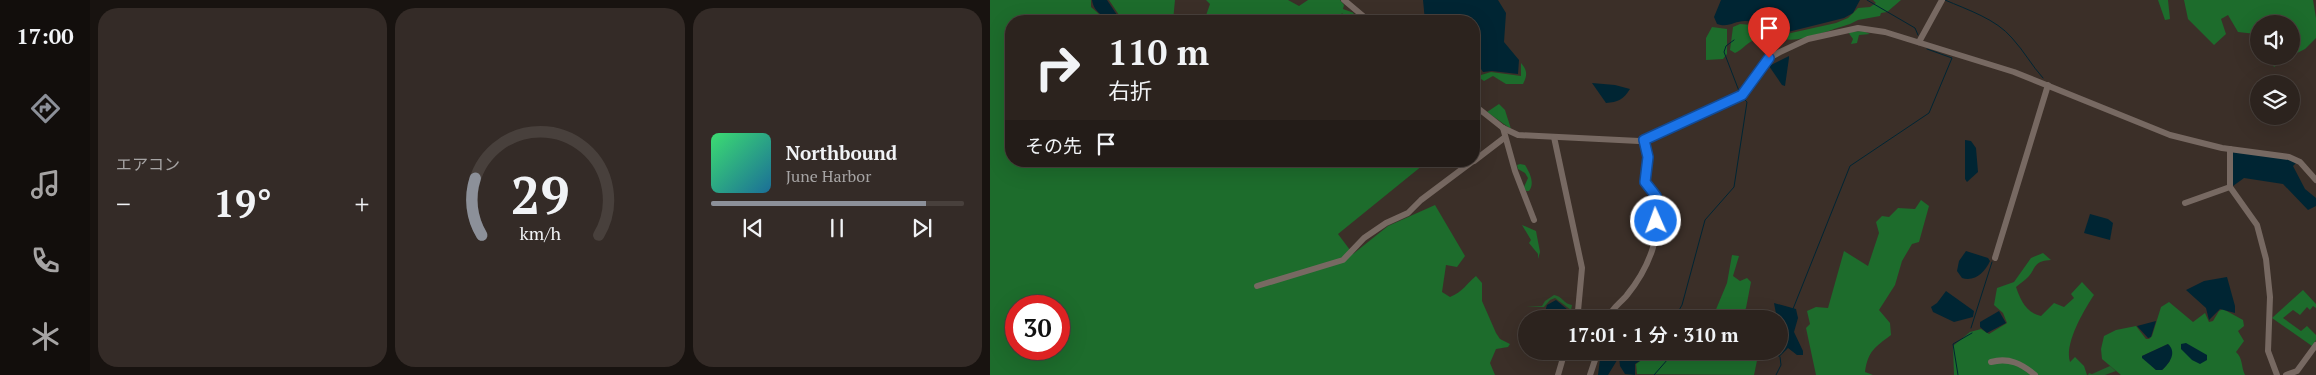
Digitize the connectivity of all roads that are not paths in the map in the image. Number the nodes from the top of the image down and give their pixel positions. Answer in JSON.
{"nodes":[{"id":1,"x":1344,"y":0,"type":"edge"},
{"id":2,"x":1942,"y":0,"type":"edge"},
{"id":3,"x":1362,"y":15,"type":"edge"},
{"id":4,"x":1919,"y":42,"type":"junction"},
{"id":5,"x":2048,"y":85,"type":"junction"},
{"id":6,"x":1480,"y":110,"type":"edge"},
{"id":7,"x":1503,"y":128,"type":"junction"},
{"id":8,"x":1554,"y":137,"type":"junction"},
{"id":9,"x":1504,"y":138,"type":"junction"},
{"id":10,"x":1644,"y":140,"type":"junction"},
{"id":11,"x":2230,"y":149,"type":"junction"},
{"id":12,"x":1480,"y":156,"type":"edge"},
{"id":13,"x":1466,"y":167,"type":"edge"},
{"id":14,"x":2316,"y":180,"type":"edge"},
{"id":15,"x":2230,"y":187,"type":"junction"},
{"id":16,"x":2185,"y":203,"type":"dead end"},
{"id":17,"x":1534,"y":220,"type":"dead end"},
{"id":18,"x":1995,"y":258,"type":"dead end"},
{"id":19,"x":1257,"y":286,"type":"dead end"},
{"id":20,"x":1577,"y":310,"type":"edge"},
{"id":21,"x":1613,"y":310,"type":"edge"},
{"id":22,"x":2316,"y":345,"type":"edge"},
{"id":23,"x":1562,"y":360,"type":"edge"},
{"id":24,"x":1595,"y":360,"type":"edge"},
{"id":25,"x":1992,"y":362,"type":"dead end"},
{"id":26,"x":1558,"y":375,"type":"edge"},
{"id":27,"x":1590,"y":375,"type":"edge"},
{"id":28,"x":2035,"y":375,"type":"edge"},
{"id":29,"x":2277,"y":375,"type":"edge"},
{"id":30,"x":2286,"y":375,"type":"edge"}],
"edges":[{"from":1,"to":3,"type":"street"},
{"from":2,"to":4,"type":"street"},
{"from":4,"to":5,"type":"street"},
{"from":4,"to":10,"type":"street"},
{"from":5,"to":11,"type":"street"},
{"from":5,"to":18,"type":"street"},
{"from":6,"to":7,"type":"street"},
{"from":7,"to":8,"type":"street"},
{"from":7,"to":9,"type":"street"},
{"from":8,"to":10,"type":"street"},
{"from":8,"to":20,"type":"street"},
{"from":9,"to":12,"type":"street"},
{"from":9,"to":17,"type":"street"},
{"from":10,"to":21,"type":"street"},
{"from":11,"to":14,"type":"street"},
{"from":11,"to":15,"type":"street"},
{"from":13,"to":19,"type":"street"},
{"from":15,"to":16,"type":"street"},
{"from":15,"to":29,"type":"street"},
{"from":22,"to":30,"type":"street"},
{"from":23,"to":26,"type":"street"},
{"from":24,"to":27,"type":"street"},
{"from":25,"to":28,"type":"street"}]}
